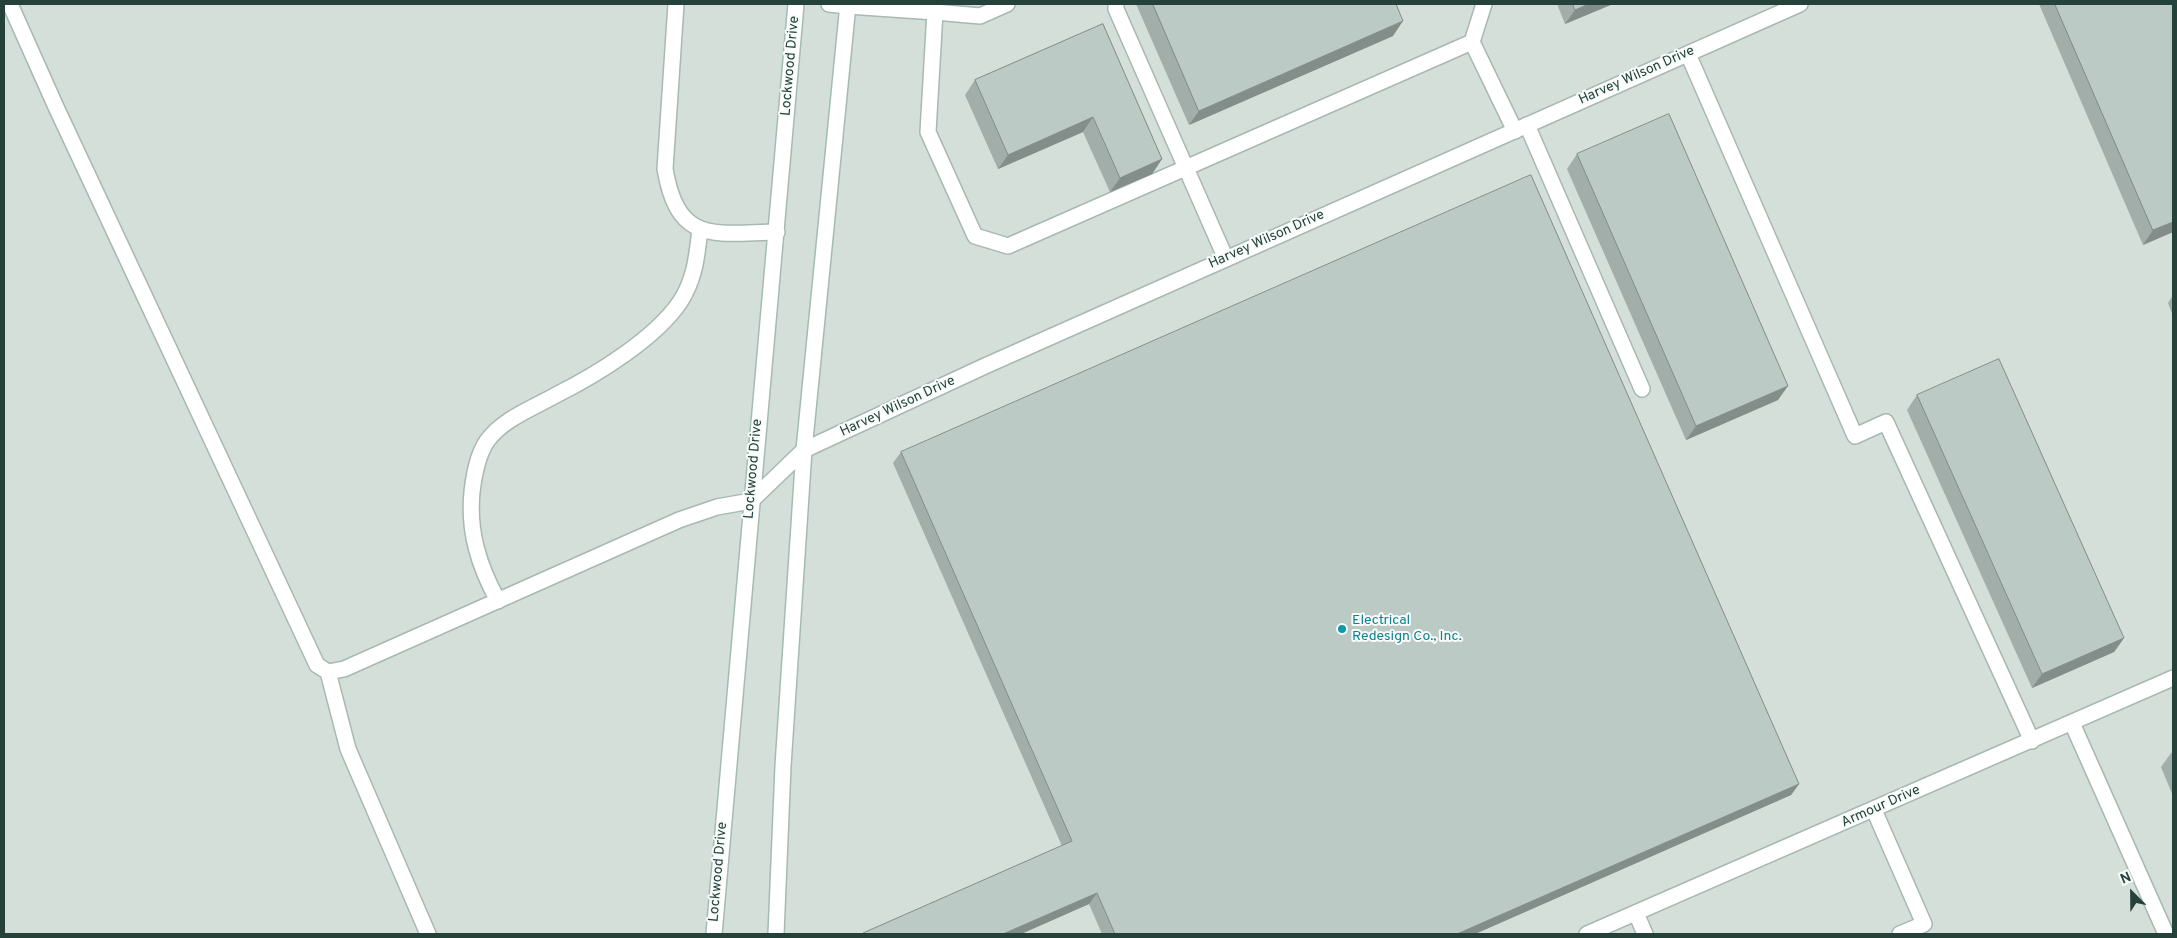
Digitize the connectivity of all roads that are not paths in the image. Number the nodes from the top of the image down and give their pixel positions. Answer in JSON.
{"nodes":[{"id":1,"x":10,"y":4,"type":"edge"},
{"id":2,"x":676,"y":4,"type":"edge"},
{"id":3,"x":796,"y":4,"type":"edge"},
{"id":4,"x":829,"y":4,"type":"edge"},
{"id":5,"x":1007,"y":4,"type":"edge"},
{"id":6,"x":1116,"y":4,"type":"edge"},
{"id":7,"x":1484,"y":4,"type":"edge"},
{"id":8,"x":1800,"y":4,"type":"edge"},
{"id":9,"x":848,"y":5,"type":"edge"},
{"id":10,"x":934,"y":12,"type":"junction"},
{"id":11,"x":1472,"y":42,"type":"junction"},
{"id":12,"x":1688,"y":54,"type":"junction"},
{"id":13,"x":1521,"y":128,"type":"junction"},
{"id":14,"x":1186,"y":168,"type":"junction"},
{"id":15,"x":700,"y":230,"type":"junction"},
{"id":16,"x":777,"y":232,"type":"junction"},
{"id":17,"x":1226,"y":259,"type":"junction"},
{"id":18,"x":1642,"y":389,"type":"dead end"},
{"id":19,"x":804,"y":450,"type":"junction"},
{"id":20,"x":751,"y":501,"type":"junction"},
{"id":21,"x":498,"y":601,"type":"junction"},
{"id":22,"x":328,"y":672,"type":"junction"},
{"id":23,"x":2173,"y":678,"type":"edge"},
{"id":24,"x":2072,"y":723,"type":"junction"},
{"id":25,"x":2032,"y":741,"type":"junction"},
{"id":26,"x":1874,"y":810,"type":"junction"},
{"id":27,"x":1636,"y":913,"type":"junction"},
{"id":28,"x":1929,"y":929,"type":"edge"},
{"id":29,"x":428,"y":934,"type":"edge"},
{"id":30,"x":714,"y":934,"type":"edge"},
{"id":31,"x":776,"y":934,"type":"edge"},
{"id":32,"x":1588,"y":934,"type":"edge"},
{"id":33,"x":1645,"y":934,"type":"edge"},
{"id":34,"x":1900,"y":934,"type":"edge"},
{"id":35,"x":2166,"y":934,"type":"edge"}],
"edges":[{"from":1,"to":22,"type":"main road"},
{"from":2,"to":15,"type":"main road"},
{"from":3,"to":16,"type":"main road","name":"Lockwood Drive"},
{"from":4,"to":9,"type":"main road"},
{"from":5,"to":10,"type":"main road"},
{"from":6,"to":14,"type":"main road"},
{"from":7,"to":11,"type":"main road"},
{"from":8,"to":12,"type":"main road","name":"Harvey Wilson Drive"},
{"from":9,"to":10,"type":"main road"},
{"from":9,"to":19,"type":"main road"},
{"from":10,"to":14,"type":"main road"},
{"from":11,"to":13,"type":"main road"},
{"from":11,"to":14,"type":"main road"},
{"from":12,"to":13,"type":"main road","name":"Harvey Wilson Drive"},
{"from":12,"to":25,"type":"main road"},
{"from":13,"to":17,"type":"main road","name":"Harvey Wilson Drive"},
{"from":13,"to":18,"type":"main road"},
{"from":14,"to":17,"type":"main road"},
{"from":15,"to":16,"type":"main road"},
{"from":15,"to":21,"type":"main road"},
{"from":16,"to":20,"type":"main road","name":"Lockwood Drive"},
{"from":17,"to":19,"type":"main road","name":"Harvey Wilson Drive"},
{"from":19,"to":20,"type":"main road","name":"Harvey Wilson Drive"},
{"from":19,"to":31,"type":"main road"},
{"from":20,"to":21,"type":"main road"},
{"from":20,"to":30,"type":"main road","name":"Lockwood Drive"},
{"from":21,"to":22,"type":"main road"},
{"from":22,"to":29,"type":"main road"},
{"from":23,"to":24,"type":"main road","name":"Armour Drive"},
{"from":24,"to":25,"type":"main road","name":"Armour Drive"},
{"from":24,"to":35,"type":"main road"},
{"from":25,"to":26,"type":"main road","name":"Armour Drive"},
{"from":26,"to":27,"type":"main road","name":"Armour Drive"},
{"from":26,"to":28,"type":"main road"},
{"from":27,"to":32,"type":"main road","name":"Armour Drive"},
{"from":27,"to":33,"type":"main road"},
{"from":28,"to":34,"type":"main road"}]}
